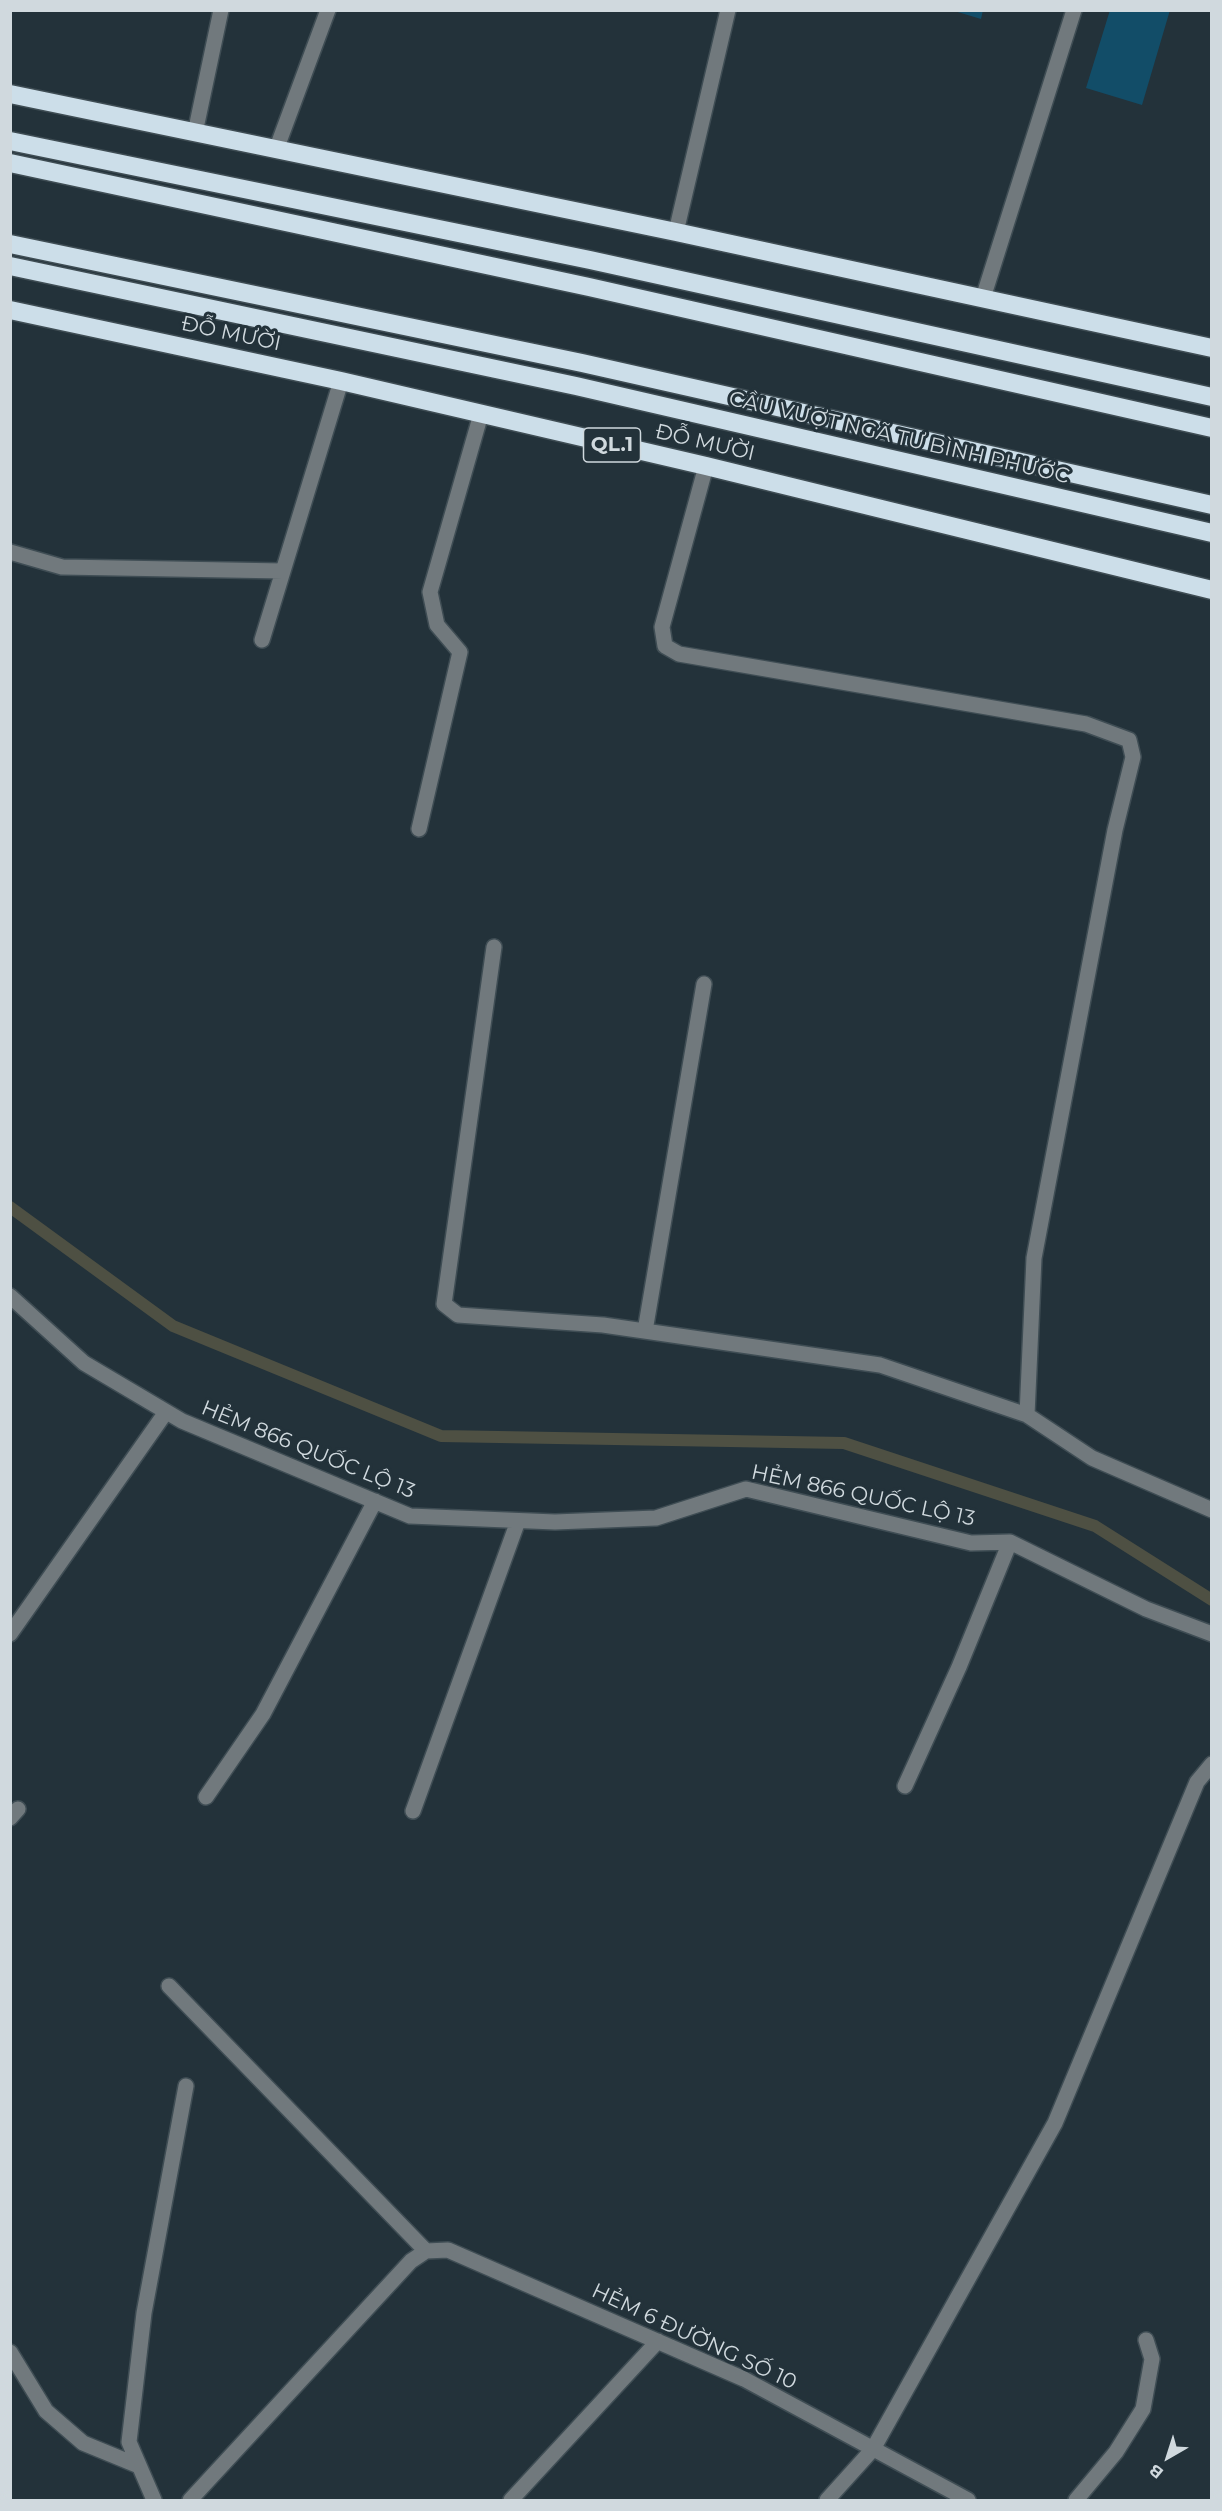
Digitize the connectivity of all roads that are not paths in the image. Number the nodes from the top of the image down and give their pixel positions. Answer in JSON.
{"nodes":[{"id":1,"x":221,"y":10,"type":"edge"},
{"id":2,"x":328,"y":10,"type":"edge"},
{"id":3,"x":728,"y":10,"type":"edge"},
{"id":4,"x":1074,"y":10,"type":"edge"},
{"id":5,"x":10,"y":94,"type":"edge"},
{"id":6,"x":195,"y":133,"type":"junction"},
{"id":7,"x":10,"y":141,"type":"edge"},
{"id":8,"x":276,"y":150,"type":"junction"},
{"id":9,"x":10,"y":163,"type":"edge"},
{"id":10,"x":676,"y":232,"type":"junction"},
{"id":11,"x":10,"y":244,"type":"edge"},
{"id":12,"x":10,"y":266,"type":"edge"},
{"id":13,"x":983,"y":298,"type":"junction"},
{"id":14,"x":10,"y":310,"type":"edge"},
{"id":15,"x":1212,"y":348,"type":"edge"},
{"id":16,"x":582,"y":363,"type":"joint"},
{"id":17,"x":340,"y":381,"type":"junction"},
{"id":18,"x":576,"y":386,"type":"joint"},
{"id":19,"x":1212,"y":397,"type":"edge"},
{"id":20,"x":481,"y":414,"type":"junction"},
{"id":21,"x":1212,"y":428,"type":"edge"},
{"id":22,"x":706,"y":466,"type":"junction"},
{"id":23,"x":1212,"y":505,"type":"edge"},
{"id":24,"x":1212,"y":533,"type":"edge"},
{"id":25,"x":10,"y":552,"type":"edge"},
{"id":26,"x":283,"y":571,"type":"junction"},
{"id":27,"x":1212,"y":590,"type":"edge"},
{"id":28,"x":262,"y":640,"type":"dead end"},
{"id":29,"x":419,"y":829,"type":"dead end"},
{"id":30,"x":494,"y":947,"type":"dead end"},
{"id":31,"x":704,"y":984,"type":"dead end"},
{"id":32,"x":10,"y":1296,"type":"edge"},
{"id":33,"x":645,"y":1331,"type":"junction"},
{"id":34,"x":166,"y":1412,"type":"junction"},
{"id":35,"x":1027,"y":1415,"type":"junction"},
{"id":36,"x":375,"y":1501,"type":"junction"},
{"id":37,"x":1212,"y":1510,"type":"edge"},
{"id":38,"x":518,"y":1521,"type":"junction"},
{"id":39,"x":1010,"y":1542,"type":"junction"},
{"id":40,"x":10,"y":1634,"type":"edge"},
{"id":41,"x":1212,"y":1634,"type":"edge"},
{"id":42,"x":1212,"y":1764,"type":"edge"},
{"id":43,"x":905,"y":1786,"type":"dead end"},
{"id":44,"x":206,"y":1797,"type":"dead end"},
{"id":45,"x":412,"y":1811,"type":"dead end"},
{"id":46,"x":169,"y":1986,"type":"dead end"},
{"id":47,"x":186,"y":2086,"type":"dead end"},
{"id":48,"x":426,"y":2251,"type":"junction"},
{"id":49,"x":1146,"y":2340,"type":"dead end"},
{"id":50,"x":657,"y":2341,"type":"junction"},
{"id":51,"x":10,"y":2352,"type":"edge"},
{"id":52,"x":873,"y":2449,"type":"junction"},
{"id":53,"x":139,"y":2466,"type":"junction"},
{"id":54,"x":154,"y":2500,"type":"edge"},
{"id":55,"x":190,"y":2500,"type":"edge"},
{"id":56,"x":511,"y":2500,"type":"edge"},
{"id":57,"x":827,"y":2500,"type":"edge"},
{"id":58,"x":968,"y":2500,"type":"edge"},
{"id":59,"x":1076,"y":2500,"type":"edge"}],
"edges":[{"from":1,"to":6,"type":"street"},
{"from":2,"to":8,"type":"street"},
{"from":3,"to":10,"type":"street"},
{"from":4,"to":13,"type":"street"},
{"from":5,"to":6,"type":"highway"},
{"from":6,"to":8,"type":"highway"},
{"from":7,"to":19,"type":"highway"},
{"from":8,"to":10,"type":"highway"},
{"from":9,"to":21,"type":"highway"},
{"from":10,"to":13,"type":"highway"},
{"from":11,"to":16,"type":"highway","name":"ĐỖ MƯỜI"},
{"from":12,"to":18,"type":"highway","name":"ĐỖ MƯỜI","number":"QL.1"},
{"from":13,"to":15,"type":"highway"},
{"from":14,"to":17,"type":"highway","name":"ĐỖ MƯỜI","number":"QL.1"},
{"from":16,"to":23,"type":"highway","name":"CẦU VƯỢT NGÃ TƯ BÌNH PHƯỚC"},
{"from":17,"to":20,"type":"highway","name":"ĐỖ MƯỜI","number":"QL.1"},
{"from":17,"to":26,"type":"street"},
{"from":18,"to":24,"type":"highway","name":"CẦU VƯỢT NGÃ TƯ BÌNH PHƯỚC","number":"QL.1"},
{"from":20,"to":22,"type":"highway","name":"ĐỖ MƯỜI","number":"QL.1"},
{"from":20,"to":29,"type":"street"},
{"from":22,"to":27,"type":"highway","name":"ĐỖ MƯỜI","number":"QL.1"},
{"from":22,"to":35,"type":"street"},
{"from":25,"to":26,"type":"street"},
{"from":26,"to":28,"type":"street"},
{"from":30,"to":33,"type":"street"},
{"from":31,"to":33,"type":"street"},
{"from":32,"to":34,"type":"street","name":"HẺM 866 QUỐC LỘ 13"},
{"from":33,"to":35,"type":"street"},
{"from":34,"to":36,"type":"street","name":"HẺM 866 QUỐC LỘ 13"},
{"from":34,"to":40,"type":"street"},
{"from":35,"to":37,"type":"street"},
{"from":36,"to":38,"type":"street","name":"HẺM 866 QUỐC LỘ 13"},
{"from":36,"to":44,"type":"street"},
{"from":38,"to":39,"type":"street","name":"HẺM 866 QUỐC LỘ 13"},
{"from":38,"to":45,"type":"street"},
{"from":39,"to":41,"type":"street","name":"HẺM 866 QUỐC LỘ 13"},
{"from":39,"to":43,"type":"street"},
{"from":42,"to":52,"type":"street"},
{"from":46,"to":48,"type":"street"},
{"from":47,"to":53,"type":"street"},
{"from":48,"to":50,"type":"street","name":"HẺM 6 ĐƯỜNG SỐ 10"},
{"from":48,"to":55,"type":"street"},
{"from":49,"to":59,"type":"street"},
{"from":50,"to":52,"type":"street","name":"HẺM 6 ĐƯỜNG SỐ 10"},
{"from":50,"to":56,"type":"street"},
{"from":51,"to":53,"type":"street"},
{"from":52,"to":57,"type":"street"},
{"from":52,"to":58,"type":"street","name":"HẺM 6 ĐƯỜNG SỐ 10"},
{"from":53,"to":54,"type":"street"}]}
